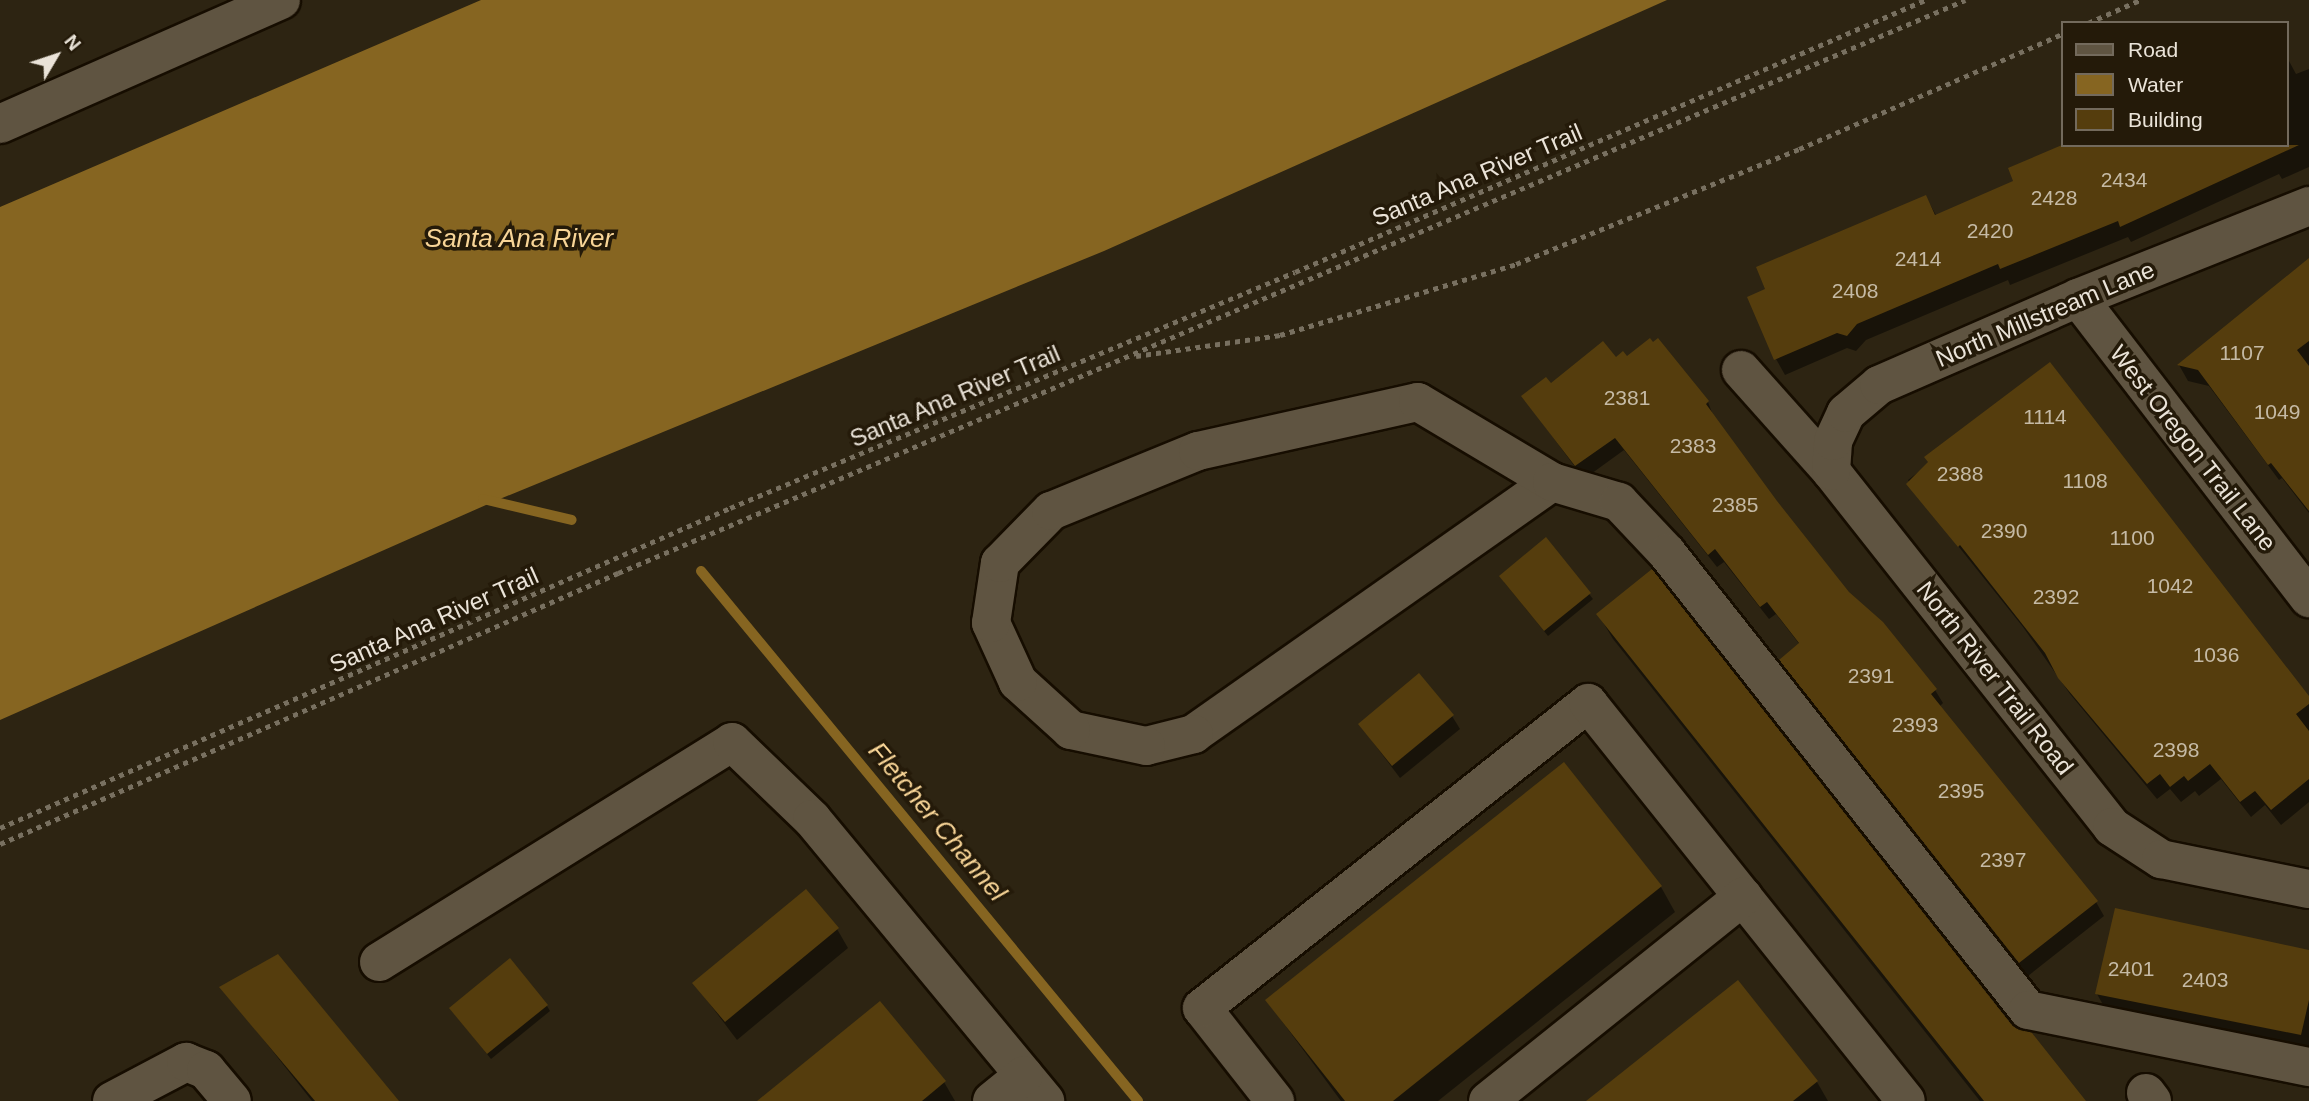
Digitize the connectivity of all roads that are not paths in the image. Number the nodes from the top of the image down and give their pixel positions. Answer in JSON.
{"nodes":[{"id":1,"x":281,"y":0,"type":"edge"},
{"id":2,"x":0,"y":124,"type":"edge"},
{"id":3,"x":2309,"y":206,"type":"edge"},
{"id":4,"x":2078,"y":298,"type":"junction"},
{"id":5,"x":1741,"y":370,"type":"dead end"},
{"id":6,"x":1831,"y":471,"type":"junction"},
{"id":7,"x":1552,"y":482,"type":"junction"},
{"id":8,"x":2309,"y":598,"type":"edge"},
{"id":9,"x":2309,"y":889,"type":"edge"},
{"id":10,"x":1743,"y":897,"type":"junction"},
{"id":11,"x":379,"y":962,"type":"dead end"},
{"id":12,"x":2309,"y":1067,"type":"edge"},
{"id":13,"x":1034,"y":1088,"type":"edge"},
{"id":14,"x":1899,"y":1098,"type":"edge"},
{"id":15,"x":112,"y":1101,"type":"edge"},
{"id":16,"x":232,"y":1101,"type":"edge"},
{"id":17,"x":992,"y":1101,"type":"edge"},
{"id":18,"x":1275,"y":1101,"type":"edge"},
{"id":19,"x":1488,"y":1101,"type":"edge"}],
"edges":[{"from":1,"to":2,"type":"street"},
{"from":3,"to":4,"type":"street","name":"North Millstream Lane"},
{"from":4,"to":6,"type":"street","name":"North Millstream Lane"},
{"from":4,"to":8,"type":"street","name":"West Oregon Trail Lane"},
{"from":5,"to":6,"type":"street","name":"North River Trail Road"},
{"from":6,"to":9,"type":"street","name":"North River Trail Road"},
{"from":7,"to":7,"type":"street"},
{"from":7,"to":12,"type":"street"},
{"from":10,"to":14,"type":"street"},
{"from":10,"to":18,"type":"street"},
{"from":10,"to":19,"type":"street"},
{"from":11,"to":13,"type":"street"},
{"from":13,"to":17,"type":"street"},
{"from":15,"to":16,"type":"street"}]}
